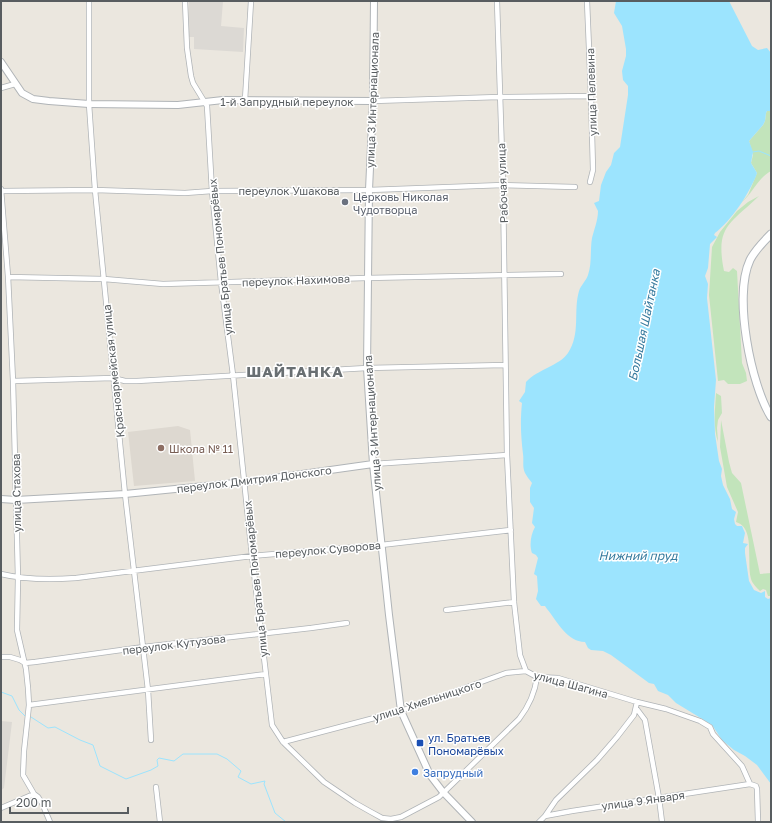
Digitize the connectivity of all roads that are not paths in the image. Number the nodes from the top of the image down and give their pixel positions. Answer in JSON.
{"nodes":[{"id":1,"x":89,"y":1,"type":"edge"},
{"id":2,"x":185,"y":1,"type":"edge"},
{"id":3,"x":251,"y":1,"type":"edge"},
{"id":4,"x":374,"y":1,"type":"edge"},
{"id":5,"x":497,"y":1,"type":"edge"},
{"id":6,"x":587,"y":1,"type":"edge"},
{"id":7,"x":1,"y":62,"type":"edge"},
{"id":8,"x":15,"y":84,"type":"junction"},
{"id":9,"x":1,"y":88,"type":"edge"},
{"id":10,"x":591,"y":96,"type":"junction"},
{"id":11,"x":499,"y":97,"type":"junction"},
{"id":12,"x":245,"y":100,"type":"junction"},
{"id":13,"x":373,"y":101,"type":"junction"},
{"id":14,"x":205,"y":102,"type":"junction"},
{"id":15,"x":89,"y":104,"type":"junction"},
{"id":16,"x":590,"y":182,"type":"dead end"},
{"id":17,"x":503,"y":184,"type":"junction"},
{"id":18,"x":575,"y":187,"type":"dead end"},
{"id":19,"x":1,"y":190,"type":"edge"},
{"id":20,"x":95,"y":190,"type":"junction"},
{"id":21,"x":369,"y":190,"type":"junction"},
{"id":22,"x":212,"y":191,"type":"junction"},
{"id":23,"x":771,"y":234,"type":"edge"},
{"id":24,"x":561,"y":274,"type":"dead end"},
{"id":25,"x":504,"y":275,"type":"junction"},
{"id":26,"x":8,"y":278,"type":"junction"},
{"id":27,"x":367,"y":278,"type":"junction"},
{"id":28,"x":104,"y":279,"type":"junction"},
{"id":29,"x":221,"y":282,"type":"junction"},
{"id":30,"x":505,"y":365,"type":"junction"},
{"id":31,"x":367,"y":368,"type":"junction"},
{"id":32,"x":233,"y":376,"type":"junction"},
{"id":33,"x":113,"y":378,"type":"junction"},
{"id":34,"x":13,"y":381,"type":"junction"},
{"id":35,"x":771,"y":418,"type":"edge"},
{"id":36,"x":507,"y":455,"type":"junction"},
{"id":37,"x":373,"y":464,"type":"junction"},
{"id":38,"x":244,"y":482,"type":"junction"},
{"id":39,"x":125,"y":494,"type":"junction"},
{"id":40,"x":1,"y":498,"type":"edge"},
{"id":41,"x":16,"y":500,"type":"junction"},
{"id":42,"x":511,"y":530,"type":"junction"},
{"id":43,"x":381,"y":544,"type":"junction"},
{"id":44,"x":252,"y":556,"type":"junction"},
{"id":45,"x":133,"y":572,"type":"junction"},
{"id":46,"x":1,"y":574,"type":"edge"},
{"id":47,"x":18,"y":578,"type":"junction"},
{"id":48,"x":514,"y":602,"type":"junction"},
{"id":49,"x":446,"y":610,"type":"dead end"},
{"id":50,"x":347,"y":623,"type":"dead end"},
{"id":51,"x":261,"y":633,"type":"junction"},
{"id":52,"x":143,"y":647,"type":"junction"},
{"id":53,"x":1,"y":657,"type":"edge"},
{"id":54,"x":25,"y":663,"type":"junction"},
{"id":55,"x":526,"y":671,"type":"junction"},
{"id":56,"x":266,"y":674,"type":"junction"},
{"id":57,"x":537,"y":677,"type":"junction"},
{"id":58,"x":148,"y":690,"type":"junction"},
{"id":59,"x":637,"y":702,"type":"junction"},
{"id":60,"x":29,"y":705,"type":"junction"},
{"id":61,"x":636,"y":708,"type":"junction"},
{"id":62,"x":401,"y":711,"type":"junction"},
{"id":63,"x":151,"y":740,"type":"dead end"},
{"id":64,"x":282,"y":742,"type":"junction"},
{"id":65,"x":750,"y":784,"type":"junction"},
{"id":66,"x":156,"y":786,"type":"dead end"},
{"id":67,"x":443,"y":792,"type":"junction"},
{"id":68,"x":34,"y":794,"type":"junction"},
{"id":69,"x":659,"y":798,"type":"junction"},
{"id":70,"x":1,"y":808,"type":"edge"},
{"id":71,"x":545,"y":816,"type":"junction"},
{"id":72,"x":50,"y":822,"type":"edge"},
{"id":73,"x":160,"y":822,"type":"edge"},
{"id":74,"x":472,"y":822,"type":"edge"},
{"id":75,"x":539,"y":822,"type":"edge"},
{"id":76,"x":662,"y":822,"type":"edge"},
{"id":77,"x":758,"y":822,"type":"edge"}],
"edges":[{"from":1,"to":15,"type":"street","name":"Красноармейская улица"},
{"from":2,"to":14,"type":"street"},
{"from":3,"to":12,"type":"street"},
{"from":4,"to":13,"type":"street","name":"улица 3 Интернационала"},
{"from":5,"to":11,"type":"street","name":"Рабочая улица"},
{"from":6,"to":10,"type":"street","name":"улица Пелевина"},
{"from":7,"to":8,"type":"street","name":"1-й Запрудный переулок"},
{"from":8,"to":9,"type":"street"},
{"from":8,"to":15,"type":"street","name":"1-й Запрудный переулок"},
{"from":10,"to":11,"type":"street","name":"1-й Запрудный переулок"},
{"from":10,"to":16,"type":"street","name":"улица Пелевина"},
{"from":11,"to":13,"type":"street","name":"1-й Запрудный переулок"},
{"from":11,"to":17,"type":"street","name":"Рабочая улица"},
{"from":12,"to":13,"type":"street","name":"1-й Запрудный переулок"},
{"from":12,"to":14,"type":"street","name":"1-й Запрудный переулок"},
{"from":13,"to":21,"type":"street","name":"улица 3 Интернационала"},
{"from":14,"to":15,"type":"street","name":"1-й Запрудный переулок"},
{"from":14,"to":22,"type":"street","name":"улица Братьев Пономарёвых"},
{"from":15,"to":20,"type":"street","name":"Красноармейская улица"},
{"from":17,"to":18,"type":"street","name":"переулок Ушакова"},
{"from":17,"to":21,"type":"street","name":"переулок Ушакова"},
{"from":17,"to":25,"type":"street","name":"Рабочая улица"},
{"from":19,"to":20,"type":"street","name":"переулок Ушакова"},
{"from":19,"to":26,"type":"street","name":"улица Стахова"},
{"from":20,"to":22,"type":"street","name":"переулок Ушакова"},
{"from":20,"to":28,"type":"street","name":"Красноармейская улица"},
{"from":21,"to":22,"type":"street","name":"переулок Ушакова"},
{"from":21,"to":27,"type":"street","name":"улица 3 Интернационала"},
{"from":22,"to":29,"type":"street","name":"улица Братьев Пономарёвых"},
{"from":23,"to":35,"type":"main road"},
{"from":24,"to":25,"type":"street","name":"переулок Нахимова"},
{"from":25,"to":27,"type":"street","name":"переулок Нахимова"},
{"from":25,"to":30,"type":"street","name":"Рабочая улица"},
{"from":26,"to":28,"type":"street","name":"переулок Нахимова"},
{"from":26,"to":34,"type":"street","name":"улица Стахова"},
{"from":27,"to":29,"type":"street","name":"переулок Нахимова"},
{"from":27,"to":31,"type":"street","name":"улица 3 Интернационала"},
{"from":28,"to":29,"type":"street","name":"переулок Нахимова"},
{"from":28,"to":33,"type":"street","name":"Красноармейская улица"},
{"from":29,"to":32,"type":"street","name":"улица Братьев Пономарёвых"},
{"from":30,"to":31,"type":"street"},
{"from":30,"to":36,"type":"street","name":"улица Шагина"},
{"from":31,"to":32,"type":"street"},
{"from":31,"to":37,"type":"street","name":"улица 3 Интернационала"},
{"from":32,"to":33,"type":"street"},
{"from":32,"to":38,"type":"street","name":"улица Братьев Пономарёвых"},
{"from":33,"to":34,"type":"street"},
{"from":33,"to":39,"type":"street","name":"Красноармейская улица"},
{"from":34,"to":41,"type":"street","name":"улица Стахова"},
{"from":36,"to":37,"type":"street","name":"переулок Дмитрия Донского"},
{"from":36,"to":42,"type":"street","name":"улица Шагина"},
{"from":37,"to":38,"type":"street","name":"переулок Дмитрия Донского"},
{"from":37,"to":43,"type":"street","name":"улица 3 Интернационала"},
{"from":38,"to":39,"type":"street","name":"переулок Дмитрия Донского"},
{"from":38,"to":44,"type":"street","name":"улица Братьев Пономарёвых"},
{"from":39,"to":41,"type":"street","name":"переулок Дмитрия Донского"},
{"from":39,"to":45,"type":"street","name":"Красноармейская улица"},
{"from":40,"to":41,"type":"street","name":"переулок Дмитрия Донского"},
{"from":41,"to":47,"type":"street","name":"улица Стахова"},
{"from":42,"to":43,"type":"street","name":"переулок Суворова"},
{"from":42,"to":48,"type":"street","name":"улица Шагина"},
{"from":43,"to":44,"type":"street","name":"переулок Суворова"},
{"from":43,"to":62,"type":"street","name":"улица 3 Интернационала"},
{"from":44,"to":45,"type":"street","name":"переулок Суворова"},
{"from":44,"to":51,"type":"street","name":"улица Братьев Пономарёвых"},
{"from":45,"to":47,"type":"street","name":"переулок Суворова"},
{"from":45,"to":52,"type":"street","name":"Красноармейская улица"},
{"from":46,"to":47,"type":"street","name":"переулок Суворова"},
{"from":47,"to":54,"type":"street","name":"улица Стахова"},
{"from":48,"to":49,"type":"street"},
{"from":48,"to":55,"type":"street","name":"улица Шагина"},
{"from":50,"to":51,"type":"street","name":"переулок Кутузова"},
{"from":51,"to":52,"type":"street","name":"переулок Кутузова"},
{"from":51,"to":56,"type":"street","name":"улица Братьев Пономарёвых"},
{"from":52,"to":54,"type":"street","name":"переулок Кутузова"},
{"from":52,"to":58,"type":"street","name":"Красноармейская улица"},
{"from":53,"to":54,"type":"street","name":"переулок Кутузова"},
{"from":54,"to":60,"type":"street","name":"улица Стахова"},
{"from":55,"to":57,"type":"street","name":"улица Шагина"},
{"from":55,"to":62,"type":"street","name":"улица Хмельницкого"},
{"from":56,"to":58,"type":"street"},
{"from":56,"to":64,"type":"street","name":"улица Братьев Пономарёвых"},
{"from":57,"to":59,"type":"street","name":"улица Шагина"},
{"from":57,"to":67,"type":"street","name":"улица Братьев Пономарёвых"},
{"from":58,"to":60,"type":"street"},
{"from":58,"to":63,"type":"street","name":"Красноармейская улица"},
{"from":59,"to":61,"type":"street"},
{"from":59,"to":65,"type":"street","name":"улица Шагина"},
{"from":60,"to":68,"type":"street","name":"улица Стахова"},
{"from":61,"to":69,"type":"street"},
{"from":61,"to":71,"type":"street"},
{"from":62,"to":64,"type":"street","name":"улица Хмельницкого"},
{"from":62,"to":67,"type":"street","name":"улица 3 Интернационала"},
{"from":64,"to":67,"type":"street","name":"улица Братьев Пономарёвых"},
{"from":65,"to":69,"type":"street","name":"улица 9 Января"},
{"from":65,"to":77,"type":"street","name":"улица Шагина"},
{"from":66,"to":73,"type":"street"},
{"from":67,"to":74,"type":"street","name":"улица 3 Интернационала"},
{"from":68,"to":70,"type":"street"},
{"from":68,"to":72,"type":"street","name":"улица Стахова"},
{"from":69,"to":71,"type":"street","name":"улица 9 Января"},
{"from":69,"to":76,"type":"street"},
{"from":71,"to":75,"type":"street"}]}
